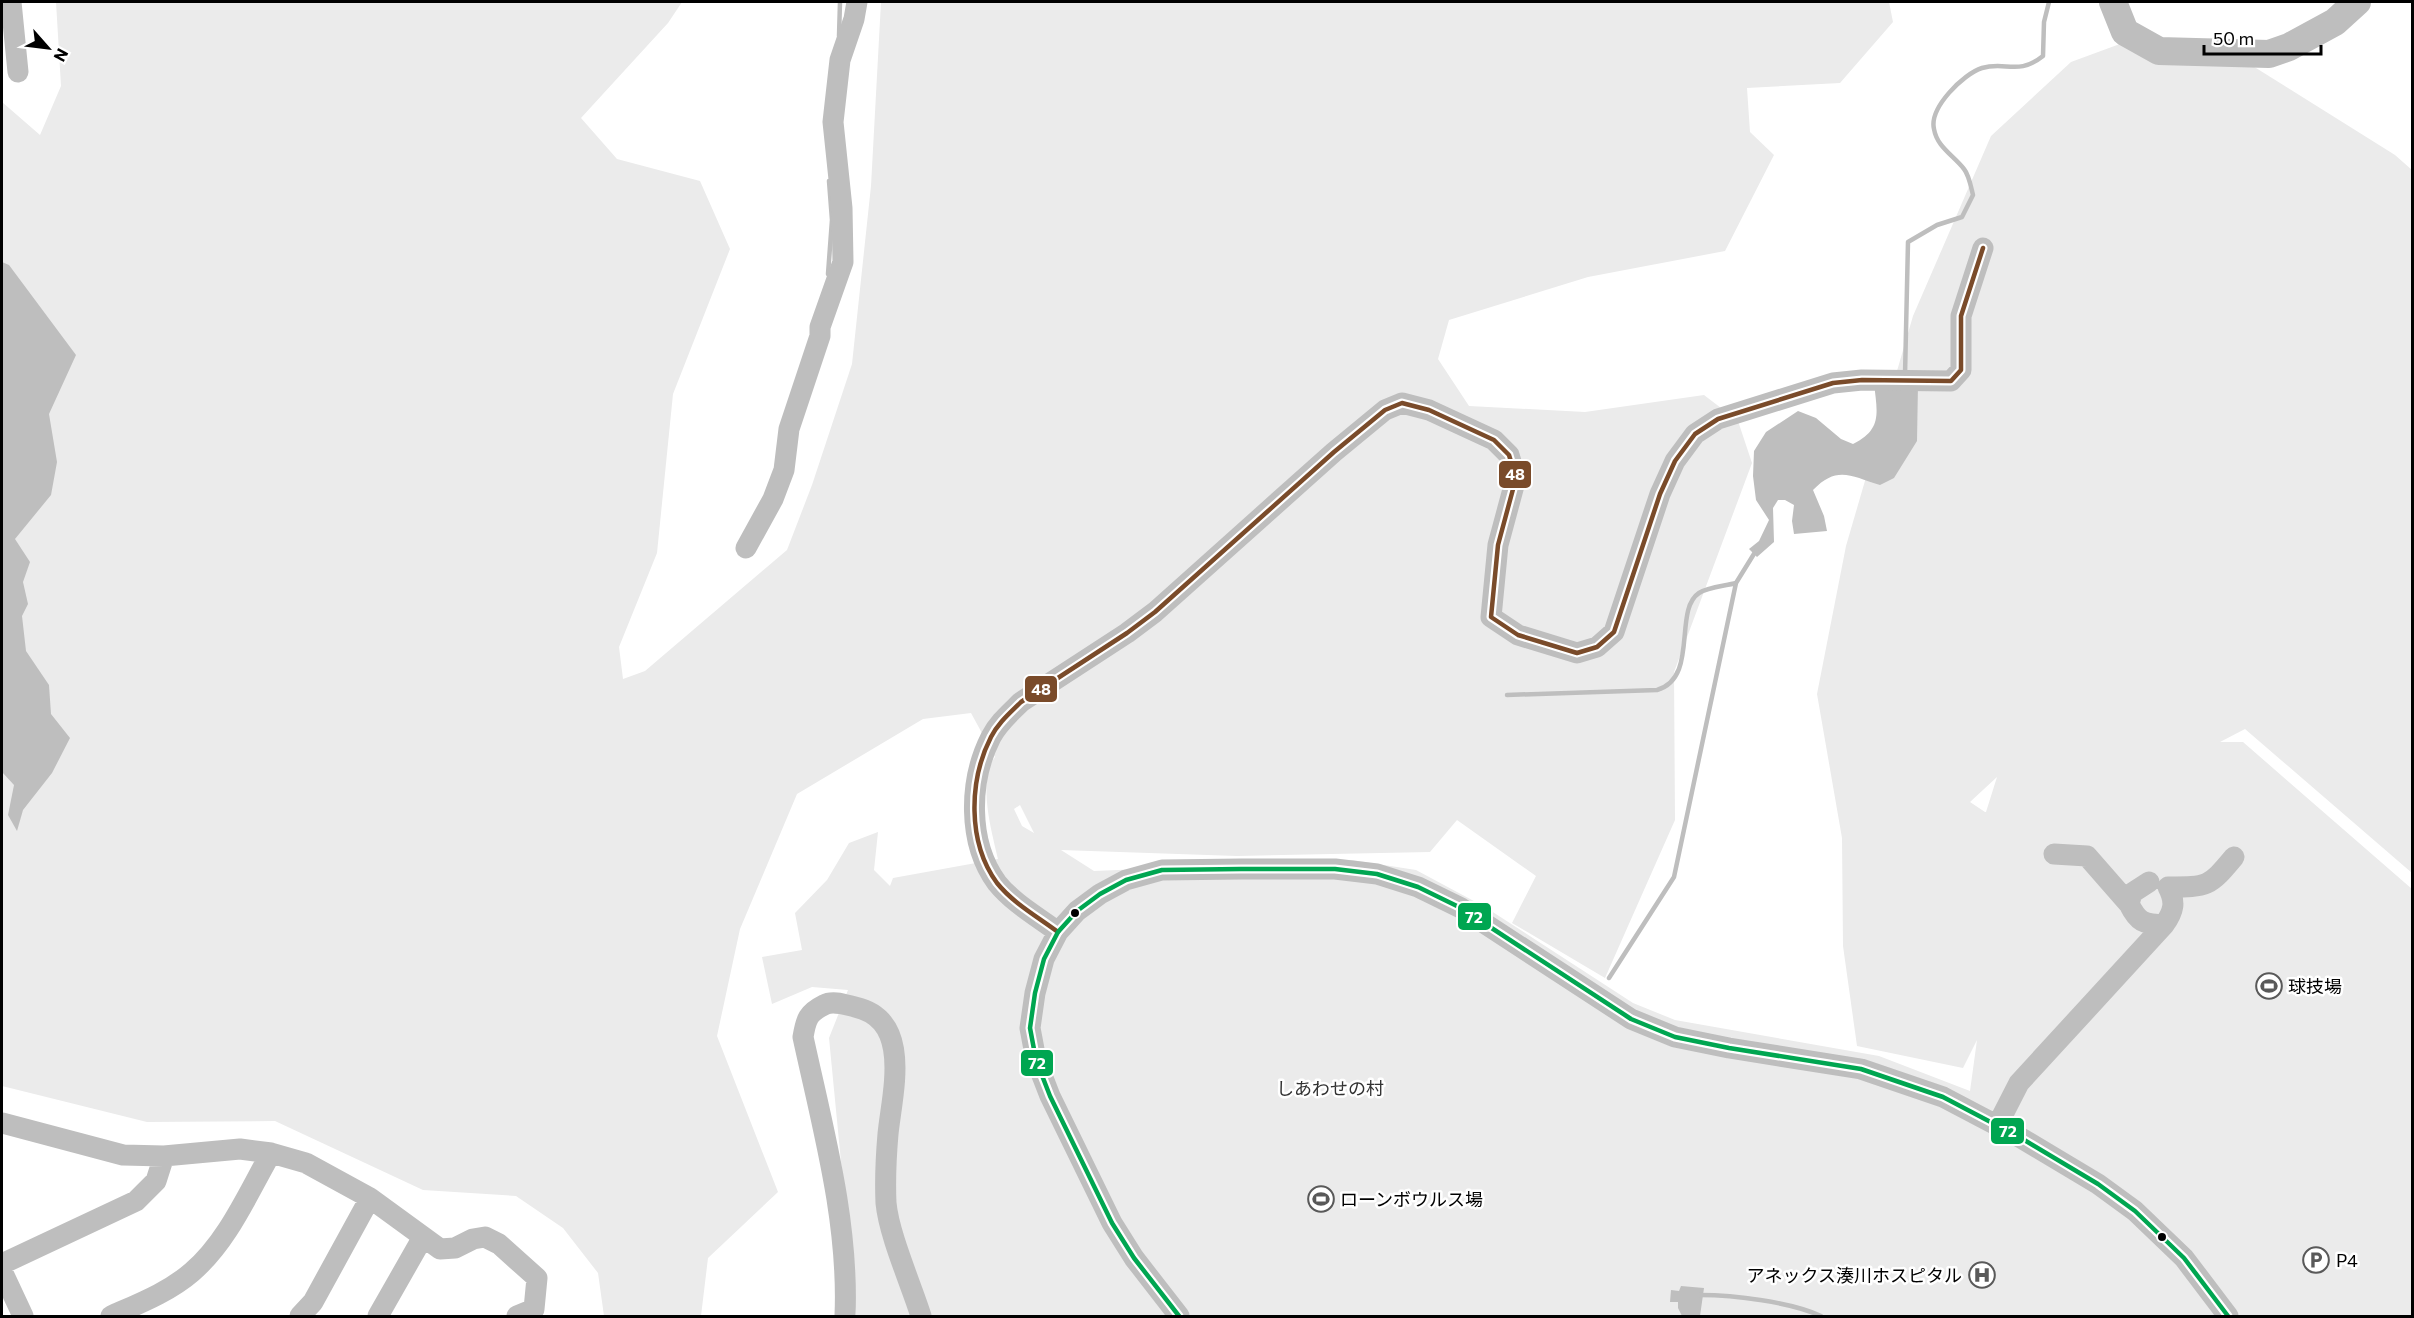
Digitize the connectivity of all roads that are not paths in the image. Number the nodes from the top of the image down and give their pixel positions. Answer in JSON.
{"nodes":[{"id":1,"x":11,"y":2,"type":"edge"},
{"id":2,"x":857,"y":2,"type":"edge"},
{"id":3,"x":18,"y":72,"type":"dead end"},
{"id":4,"x":1983,"y":248,"type":"dead end"},
{"id":5,"x":746,"y":548,"type":"dead end"},
{"id":6,"x":2054,"y":854,"type":"dead end"},
{"id":7,"x":2234,"y":857,"type":"dead end"},
{"id":8,"x":2160,"y":884,"type":"junction"},
{"id":9,"x":2128,"y":904,"type":"junction"},
{"id":10,"x":2164,"y":925,"type":"junction"},
{"id":11,"x":1058,"y":932,"type":"junction"},
{"id":12,"x":2,"y":1124,"type":"edge"},
{"id":13,"x":1997,"y":1126,"type":"junction"},
{"id":14,"x":271,"y":1153,"type":"junction"},
{"id":15,"x":164,"y":1156,"type":"junction"},
{"id":16,"x":370,"y":1198,"type":"junction"},
{"id":17,"x":423,"y":1237,"type":"junction"},
{"id":18,"x":2,"y":1264,"type":"edge"},
{"id":19,"x":2,"y":1271,"type":"edge"},
{"id":20,"x":529,"y":1314,"type":"edge"},
{"id":21,"x":23,"y":1317,"type":"edge"},
{"id":22,"x":111,"y":1317,"type":"edge"},
{"id":23,"x":300,"y":1317,"type":"edge"},
{"id":24,"x":378,"y":1317,"type":"edge"},
{"id":25,"x":846,"y":1317,"type":"edge"},
{"id":26,"x":921,"y":1317,"type":"edge"},
{"id":27,"x":1179,"y":1317,"type":"edge"},
{"id":28,"x":2228,"y":1317,"type":"edge"}],
"edges":[{"from":1,"to":3,"type":"street"},
{"from":2,"to":5,"type":"street"},
{"from":4,"to":11,"type":"street"},
{"from":6,"to":9,"type":"street"},
{"from":7,"to":8,"type":"street"},
{"from":8,"to":9,"type":"street"},
{"from":8,"to":10,"type":"street"},
{"from":9,"to":10,"type":"street"},
{"from":10,"to":13,"type":"street"},
{"from":11,"to":13,"type":"street"},
{"from":11,"to":27,"type":"street"},
{"from":12,"to":15,"type":"street"},
{"from":13,"to":28,"type":"street"},
{"from":14,"to":15,"type":"street"},
{"from":14,"to":16,"type":"street"},
{"from":14,"to":22,"type":"street"},
{"from":15,"to":18,"type":"street"},
{"from":16,"to":17,"type":"street"},
{"from":16,"to":23,"type":"street"},
{"from":17,"to":20,"type":"street"},
{"from":17,"to":24,"type":"street"},
{"from":19,"to":21,"type":"street"},
{"from":25,"to":26,"type":"street"}]}
